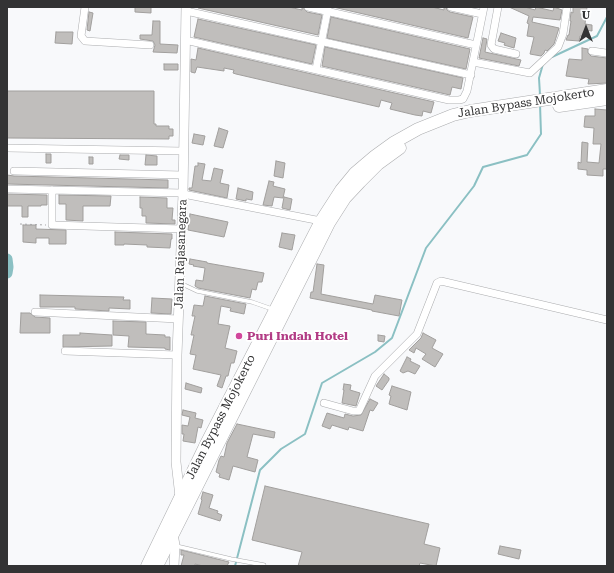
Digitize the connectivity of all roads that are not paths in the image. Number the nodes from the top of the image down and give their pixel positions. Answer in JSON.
{"nodes":[{"id":1,"x":85,"y":7,"type":"edge"},
{"id":2,"x":308,"y":7,"type":"edge"},
{"id":3,"x":451,"y":7,"type":"edge"},
{"id":4,"x":498,"y":7,"type":"edge"},
{"id":5,"x":567,"y":7,"type":"edge"},
{"id":6,"x":186,"y":9,"type":"edge"},
{"id":7,"x":328,"y":9,"type":"edge"},
{"id":8,"x":483,"y":10,"type":"edge"},
{"id":9,"x":185,"y":40,"type":"junction"},
{"id":10,"x":321,"y":41,"type":"junction"},
{"id":11,"x":150,"y":45,"type":"dead end"},
{"id":12,"x":476,"y":45,"type":"junction"},
{"id":13,"x":592,"y":51,"type":"dead end"},
{"id":14,"x":607,"y":52,"type":"edge"},
{"id":15,"x":516,"y":54,"type":"dead end"},
{"id":16,"x":473,"y":62,"type":"junction"},
{"id":17,"x":316,"y":69,"type":"junction"},
{"id":18,"x":471,"y":75,"type":"junction"},
{"id":19,"x":607,"y":90,"type":"edge"},
{"id":20,"x":607,"y":99,"type":"edge"},
{"id":21,"x":556,"y":103,"type":"junction"},
{"id":22,"x":528,"y":106,"type":"junction"},
{"id":23,"x":7,"y":148,"type":"edge"},
{"id":24,"x":183,"y":151,"type":"junction"},
{"id":25,"x":14,"y":171,"type":"dead end"},
{"id":26,"x":183,"y":175,"type":"junction"},
{"id":27,"x":8,"y":189,"type":"edge"},
{"id":28,"x":52,"y":190,"type":"junction"},
{"id":29,"x":183,"y":194,"type":"junction"},
{"id":30,"x":321,"y":221,"type":"junction"},
{"id":31,"x":182,"y":229,"type":"junction"},
{"id":32,"x":179,"y":283,"type":"junction"},
{"id":33,"x":275,"y":310,"type":"junction"},
{"id":34,"x":35,"y":312,"type":"dead end"},
{"id":35,"x":178,"y":319,"type":"junction"},
{"id":36,"x":607,"y":320,"type":"edge"},
{"id":37,"x":65,"y":351,"type":"dead end"},
{"id":38,"x":177,"y":354,"type":"junction"},
{"id":39,"x":324,"y":403,"type":"dead end"},
{"id":40,"x":180,"y":500,"type":"junction"},
{"id":41,"x":184,"y":513,"type":"junction"},
{"id":42,"x":172,"y":534,"type":"junction"},
{"id":43,"x":264,"y":565,"type":"dead end"},
{"id":44,"x":147,"y":566,"type":"edge"},
{"id":45,"x":157,"y":566,"type":"edge"},
{"id":46,"x":174,"y":566,"type":"edge"}],
"edges":[{"from":1,"to":11,"type":"street"},
{"from":2,"to":7,"type":"street"},
{"from":3,"to":8,"type":"street"},
{"from":4,"to":15,"type":"street"},
{"from":5,"to":16,"type":"street"},
{"from":6,"to":9,"type":"street","name":"Jalan Rajasanegara"},
{"from":6,"to":10,"type":"street"},
{"from":7,"to":10,"type":"street"},
{"from":7,"to":12,"type":"street"},
{"from":8,"to":12,"type":"street"},
{"from":9,"to":17,"type":"street"},
{"from":9,"to":24,"type":"street","name":"Jalan Rajasanegara"},
{"from":10,"to":17,"type":"street"},
{"from":10,"to":18,"type":"street"},
{"from":12,"to":16,"type":"street"},
{"from":13,"to":14,"type":"street"},
{"from":16,"to":18,"type":"street"},
{"from":17,"to":18,"type":"street"},
{"from":19,"to":21,"type":"highway","name":"Jalan Bypass Mojokerto"},
{"from":20,"to":21,"type":"highway","name":"Jalan Bypass Mojokerto"},
{"from":21,"to":22,"type":"highway","name":"Jalan Bypass Mojokerto"},
{"from":22,"to":30,"type":"highway","name":"Jalan Bypass Mojokerto"},
{"from":22,"to":41,"type":"highway","name":"Jalan Bypass Mojokerto"},
{"from":23,"to":24,"type":"street"},
{"from":24,"to":26,"type":"street","name":"Jalan Rajasanegara"},
{"from":25,"to":26,"type":"street"},
{"from":26,"to":29,"type":"street","name":"Jalan Rajasanegara"},
{"from":27,"to":28,"type":"street"},
{"from":28,"to":29,"type":"street"},
{"from":28,"to":31,"type":"street"},
{"from":29,"to":30,"type":"street"},
{"from":29,"to":31,"type":"street","name":"Jalan Rajasanegara"},
{"from":30,"to":33,"type":"highway","name":"Jalan Bypass Mojokerto"},
{"from":31,"to":32,"type":"street","name":"Jalan Rajasanegara"},
{"from":32,"to":33,"type":"lane"},
{"from":32,"to":35,"type":"street","name":"Jalan Rajasanegara"},
{"from":33,"to":40,"type":"highway","name":"Jalan Bypass Mojokerto"},
{"from":34,"to":35,"type":"street"},
{"from":35,"to":38,"type":"street","name":"Jalan Rajasanegara"},
{"from":36,"to":39,"type":"street"},
{"from":37,"to":38,"type":"street"},
{"from":38,"to":40,"type":"street","name":"Jalan Rajasanegara"},
{"from":40,"to":41,"type":"street","name":"Jalan Rajasanegara"},
{"from":40,"to":42,"type":"highway","name":"Jalan Bypass Mojokerto"},
{"from":41,"to":42,"type":"highway","name":"Jalan Bypass Mojokerto"},
{"from":42,"to":43,"type":"lane"},
{"from":42,"to":44,"type":"highway","name":"Jalan Bypass Mojokerto"},
{"from":42,"to":45,"type":"highway","name":"Jalan Bypass Mojokerto"},
{"from":42,"to":46,"type":"street"}]}
